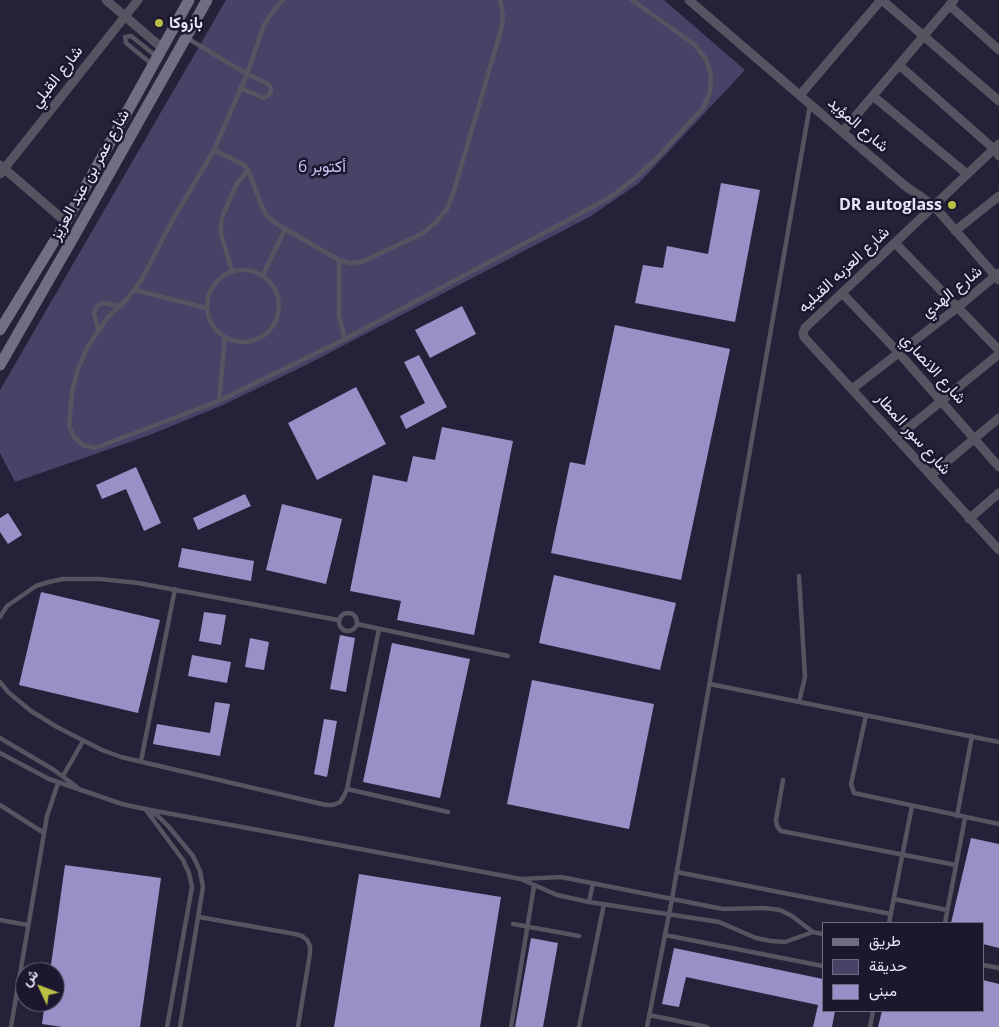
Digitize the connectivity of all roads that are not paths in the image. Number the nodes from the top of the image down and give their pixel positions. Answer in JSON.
{"nodes":[{"id":1,"x":106,"y":0,"type":"edge"},
{"id":2,"x":138,"y":0,"type":"edge"},
{"id":3,"x":189,"y":0,"type":"edge"},
{"id":4,"x":207,"y":0,"type":"edge"},
{"id":5,"x":283,"y":0,"type":"edge"},
{"id":6,"x":500,"y":0,"type":"edge"},
{"id":7,"x":632,"y":0,"type":"edge"},
{"id":8,"x":689,"y":0,"type":"edge"},
{"id":9,"x":882,"y":0,"type":"edge"},
{"id":10,"x":952,"y":3,"type":"edge"},
{"id":11,"x":125,"y":16,"type":"junction"},
{"id":12,"x":924,"y":35,"type":"junction"},
{"id":13,"x":186,"y":37,"type":"junction"},
{"id":14,"x":999,"y":50,"type":"edge"},
{"id":15,"x":158,"y":57,"type":"junction"},
{"id":16,"x":899,"y":65,"type":"junction"},
{"id":17,"x":247,"y":74,"type":"junction"},
{"id":18,"x":240,"y":88,"type":"junction"},
{"id":19,"x":800,"y":95,"type":"junction"},
{"id":20,"x":873,"y":96,"type":"junction"},
{"id":21,"x":999,"y":101,"type":"edge"},
{"id":22,"x":810,"y":104,"type":"junction"},
{"id":23,"x":842,"y":131,"type":"junction"},
{"id":24,"x":214,"y":150,"type":"junction"},
{"id":25,"x":997,"y":150,"type":"edge"},
{"id":26,"x":1,"y":169,"type":"edge"},
{"id":27,"x":248,"y":170,"type":"junction"},
{"id":28,"x":967,"y":174,"type":"junction"},
{"id":29,"x":999,"y":196,"type":"edge"},
{"id":30,"x":934,"y":206,"type":"junction"},
{"id":31,"x":66,"y":222,"type":"junction"},
{"id":32,"x":284,"y":229,"type":"junction"},
{"id":33,"x":955,"y":231,"type":"junction"},
{"id":34,"x":895,"y":243,"type":"junction"},
{"id":35,"x":340,"y":260,"type":"junction"},
{"id":36,"x":232,"y":271,"type":"junction"},
{"id":37,"x":263,"y":275,"type":"junction"},
{"id":38,"x":998,"y":277,"type":"edge"},
{"id":39,"x":135,"y":290,"type":"junction"},
{"id":40,"x":842,"y":293,"type":"junction"},
{"id":41,"x":119,"y":306,"type":"junction"},
{"id":42,"x":958,"y":307,"type":"junction"},
{"id":43,"x":206,"y":308,"type":"junction"},
{"id":44,"x":98,"y":329,"type":"junction"},
{"id":45,"x":0,"y":330,"type":"edge"},
{"id":46,"x":804,"y":337,"type":"joint"},
{"id":47,"x":225,"y":338,"type":"junction"},
{"id":48,"x":346,"y":339,"type":"junction"},
{"id":49,"x":999,"y":350,"type":"edge"},
{"id":50,"x":899,"y":353,"type":"junction"},
{"id":51,"x":999,"y":354,"type":"edge"},
{"id":52,"x":0,"y":365,"type":"edge"},
{"id":53,"x":852,"y":389,"type":"junction"},
{"id":54,"x":219,"y":401,"type":"junction"},
{"id":55,"x":941,"y":401,"type":"junction"},
{"id":56,"x":999,"y":418,"type":"edge"},
{"id":57,"x":896,"y":438,"type":"junction"},
{"id":58,"x":974,"y":438,"type":"junction"},
{"id":59,"x":999,"y":467,"type":"edge"},
{"id":60,"x":931,"y":475,"type":"junction"},
{"id":61,"x":999,"y":493,"type":"edge"},
{"id":62,"x":969,"y":518,"type":"junction"},
{"id":63,"x":999,"y":550,"type":"edge"},
{"id":64,"x":799,"y":576,"type":"dead end"},
{"id":65,"x":175,"y":589,"type":"junction"},
{"id":66,"x":0,"y":617,"type":"edge"},
{"id":67,"x":338,"y":620,"type":"junction"},
{"id":68,"x":357,"y":624,"type":"junction"},
{"id":69,"x":379,"y":629,"type":"junction"},
{"id":70,"x":508,"y":656,"type":"dead end"},
{"id":71,"x":0,"y":682,"type":"edge"},
{"id":72,"x":710,"y":684,"type":"junction"},
{"id":73,"x":799,"y":702,"type":"junction"},
{"id":74,"x":866,"y":715,"type":"junction"},
{"id":75,"x":972,"y":736,"type":"junction"},
{"id":76,"x":0,"y":738,"type":"edge"},
{"id":77,"x":83,"y":741,"type":"junction"},
{"id":78,"x":999,"y":742,"type":"edge"},
{"id":79,"x":0,"y":753,"type":"edge"},
{"id":80,"x":141,"y":761,"type":"junction"},
{"id":81,"x":63,"y":776,"type":"junction"},
{"id":82,"x":783,"y":780,"type":"dead end"},
{"id":83,"x":58,"y":783,"type":"junction"},
{"id":84,"x":78,"y":788,"type":"junction"},
{"id":85,"x":347,"y":790,"type":"junction"},
{"id":86,"x":0,"y":805,"type":"edge"},
{"id":87,"x":912,"y":806,"type":"junction"},
{"id":88,"x":145,"y":809,"type":"junction"},
{"id":89,"x":448,"y":812,"type":"dead end"},
{"id":90,"x":957,"y":816,"type":"junction"},
{"id":91,"x":964,"y":818,"type":"junction"},
{"id":92,"x":999,"y":824,"type":"edge"},
{"id":93,"x":44,"y":833,"type":"junction"},
{"id":94,"x":902,"y":855,"type":"junction"},
{"id":95,"x":956,"y":866,"type":"junction"},
{"id":96,"x":677,"y":872,"type":"junction"},
{"id":97,"x":522,"y":879,"type":"junction"},
{"id":98,"x":593,"y":883,"type":"junction"},
{"id":99,"x":534,"y":886,"type":"junction"},
{"id":100,"x":672,"y":899,"type":"junction"},
{"id":101,"x":894,"y":899,"type":"junction"},
{"id":102,"x":589,"y":902,"type":"junction"},
{"id":103,"x":604,"y":904,"type":"junction"},
{"id":104,"x":947,"y":910,"type":"junction"},
{"id":105,"x":670,"y":914,"type":"junction"},
{"id":106,"x":891,"y":914,"type":"junction"},
{"id":107,"x":199,"y":917,"type":"junction"},
{"id":108,"x":0,"y":920,"type":"edge"},
{"id":109,"x":890,"y":922,"type":"edge"},
{"id":110,"x":945,"y":922,"type":"edge"},
{"id":111,"x":513,"y":924,"type":"dead end"},
{"id":112,"x":28,"y":925,"type":"junction"},
{"id":113,"x":528,"y":927,"type":"junction"},
{"id":114,"x":813,"y":932,"type":"junction"},
{"id":115,"x":822,"y":934,"type":"edge"},
{"id":116,"x":666,"y":935,"type":"junction"},
{"id":117,"x":578,"y":936,"type":"dead end"},
{"id":118,"x":984,"y":965,"type":"edge"},
{"id":119,"x":822,"y":966,"type":"edge"},
{"id":120,"x":999,"y":968,"type":"edge"},
{"id":121,"x":873,"y":1012,"type":"edge"},
{"id":122,"x":649,"y":1016,"type":"junction"},
{"id":123,"x":11,"y":1027,"type":"edge"},
{"id":124,"x":167,"y":1027,"type":"edge"},
{"id":125,"x":180,"y":1027,"type":"edge"},
{"id":126,"x":298,"y":1027,"type":"edge"},
{"id":127,"x":511,"y":1027,"type":"edge"},
{"id":128,"x":579,"y":1027,"type":"edge"},
{"id":129,"x":647,"y":1027,"type":"edge"},
{"id":130,"x":707,"y":1027,"type":"edge"},
{"id":131,"x":870,"y":1027,"type":"edge"}],
"edges":[{"from":1,"to":11,"type":"street"},
{"from":2,"to":11,"type":"street","name":"شارع القبلي"},
{"from":3,"to":15,"type":"main road","name":"شارع عمر بن عبد العزيز"},
{"from":4,"to":13,"type":"main road","name":"شارع عمر بن عبد العزيز"},
{"from":5,"to":17,"type":"lane"},
{"from":6,"to":35,"type":"lane"},
{"from":7,"to":48,"type":"lane"},
{"from":8,"to":19,"type":"street","name":"شارع المؤيد"},
{"from":9,"to":12,"type":"street"},
{"from":9,"to":19,"type":"street"},
{"from":10,"to":12,"type":"street"},
{"from":10,"to":14,"type":"street"},
{"from":11,"to":15,"type":"street"},
{"from":11,"to":26,"type":"street","name":"شارع القبلي"},
{"from":12,"to":16,"type":"street"},
{"from":12,"to":21,"type":"street"},
{"from":13,"to":17,"type":"lane"},
{"from":13,"to":52,"type":"main road","name":"شارع عمر بن عبد العزيز"},
{"from":15,"to":15,"type":"lane"},
{"from":15,"to":31,"type":"main road","name":"شارع عمر بن عبد العزيز"},
{"from":16,"to":20,"type":"street"},
{"from":16,"to":25,"type":"street"},
{"from":17,"to":18,"type":"lane"},
{"from":17,"to":18,"type":"lane"},
{"from":18,"to":24,"type":"lane"},
{"from":19,"to":22,"type":"street","name":"شارع المؤيد"},
{"from":20,"to":23,"type":"street"},
{"from":20,"to":28,"type":"street"},
{"from":22,"to":23,"type":"street","name":"شارع المؤيد"},
{"from":22,"to":72,"type":"lane"},
{"from":23,"to":30,"type":"street","name":"شارع المؤيد"},
{"from":24,"to":27,"type":"lane"},
{"from":24,"to":39,"type":"lane"},
{"from":25,"to":28,"type":"street","name":"شارع العزبه القبليه"},
{"from":26,"to":31,"type":"street"},
{"from":27,"to":32,"type":"lane"},
{"from":27,"to":36,"type":"lane"},
{"from":28,"to":30,"type":"street","name":"شارع العزبه القبليه"},
{"from":29,"to":33,"type":"street"},
{"from":30,"to":33,"type":"street","name":"شارع المؤيد"},
{"from":30,"to":34,"type":"street","name":"شارع العزبه القبليه"},
{"from":31,"to":45,"type":"main road","name":"شارع عمر بن عبد العزيز"},
{"from":32,"to":35,"type":"lane"},
{"from":32,"to":37,"type":"lane"},
{"from":33,"to":38,"type":"street","name":"شارع المؤيد"},
{"from":34,"to":40,"type":"street","name":"شارع العزبه القبليه"},
{"from":34,"to":42,"type":"street"},
{"from":35,"to":48,"type":"lane"},
{"from":36,"to":37,"type":"lane"},
{"from":36,"to":43,"type":"lane"},
{"from":37,"to":47,"type":"lane"},
{"from":38,"to":42,"type":"street","name":"شارع الهدي"},
{"from":39,"to":41,"type":"lane"},
{"from":39,"to":43,"type":"lane"},
{"from":40,"to":46,"type":"street","name":"شارع العزبه القبليه"},
{"from":40,"to":50,"type":"street","name":"شارع الانصاري"},
{"from":41,"to":44,"type":"lane"},
{"from":41,"to":44,"type":"lane"},
{"from":42,"to":49,"type":"street"},
{"from":42,"to":50,"type":"street","name":"شارع الهدي"},
{"from":43,"to":47,"type":"lane"},
{"from":44,"to":54,"type":"lane"},
{"from":46,"to":53,"type":"street","name":"شارع سور المطار"},
{"from":47,"to":54,"type":"lane"},
{"from":48,"to":54,"type":"lane"},
{"from":50,"to":53,"type":"street","name":"شارع الهدي"},
{"from":50,"to":55,"type":"street","name":"شارع الانصاري"},
{"from":51,"to":55,"type":"street"},
{"from":53,"to":57,"type":"street","name":"شارع سور المطار"},
{"from":55,"to":57,"type":"street"},
{"from":55,"to":58,"type":"street","name":"شارع الانصاري"},
{"from":56,"to":58,"type":"street"},
{"from":57,"to":60,"type":"street","name":"شارع سور المطار"},
{"from":58,"to":59,"type":"street","name":"شارع الانصاري"},
{"from":58,"to":60,"type":"street"},
{"from":60,"to":62,"type":"street","name":"شارع سور المطار"},
{"from":61,"to":62,"type":"street"},
{"from":62,"to":63,"type":"street","name":"شارع سور المطار"},
{"from":64,"to":73,"type":"lane"},
{"from":65,"to":66,"type":"lane"},
{"from":65,"to":67,"type":"lane"},
{"from":65,"to":80,"type":"lane"},
{"from":67,"to":68,"type":"lane"},
{"from":67,"to":68,"type":"lane"},
{"from":68,"to":69,"type":"lane"},
{"from":69,"to":70,"type":"lane"},
{"from":69,"to":85,"type":"lane"},
{"from":71,"to":77,"type":"lane"},
{"from":72,"to":73,"type":"lane"},
{"from":72,"to":96,"type":"lane"},
{"from":73,"to":74,"type":"lane"},
{"from":74,"to":75,"type":"lane"},
{"from":74,"to":87,"type":"lane"},
{"from":75,"to":78,"type":"lane"},
{"from":75,"to":90,"type":"lane"},
{"from":76,"to":81,"type":"lane"},
{"from":77,"to":80,"type":"lane"},
{"from":77,"to":81,"type":"lane"},
{"from":79,"to":83,"type":"lane"},
{"from":80,"to":85,"type":"lane"},
{"from":81,"to":84,"type":"lane"},
{"from":82,"to":94,"type":"lane"},
{"from":83,"to":84,"type":"lane"},
{"from":83,"to":93,"type":"lane"},
{"from":84,"to":88,"type":"lane"},
{"from":85,"to":89,"type":"lane"},
{"from":86,"to":93,"type":"lane"},
{"from":87,"to":90,"type":"lane"},
{"from":87,"to":94,"type":"lane"},
{"from":88,"to":97,"type":"lane"},
{"from":88,"to":107,"type":"lane"},
{"from":88,"to":124,"type":"lane"},
{"from":90,"to":91,"type":"lane"},
{"from":91,"to":92,"type":"lane"},
{"from":91,"to":95,"type":"lane"},
{"from":93,"to":112,"type":"lane"},
{"from":94,"to":95,"type":"lane"},
{"from":94,"to":101,"type":"lane"},
{"from":95,"to":104,"type":"lane"},
{"from":96,"to":100,"type":"lane"},
{"from":96,"to":106,"type":"lane"},
{"from":97,"to":98,"type":"lane"},
{"from":97,"to":99,"type":"lane"},
{"from":98,"to":100,"type":"lane"},
{"from":98,"to":102,"type":"lane"},
{"from":99,"to":102,"type":"lane"},
{"from":99,"to":113,"type":"lane"},
{"from":100,"to":105,"type":"lane"},
{"from":100,"to":114,"type":"lane"},
{"from":101,"to":104,"type":"lane"},
{"from":101,"to":106,"type":"lane"},
{"from":102,"to":103,"type":"lane"},
{"from":103,"to":105,"type":"lane"},
{"from":103,"to":128,"type":"lane"},
{"from":104,"to":110,"type":"lane"},
{"from":105,"to":114,"type":"lane"},
{"from":105,"to":116,"type":"lane"},
{"from":106,"to":109,"type":"lane"},
{"from":107,"to":125,"type":"lane"},
{"from":107,"to":126,"type":"lane"},
{"from":108,"to":112,"type":"lane"},
{"from":111,"to":113,"type":"lane"},
{"from":112,"to":123,"type":"lane"},
{"from":113,"to":117,"type":"lane"},
{"from":113,"to":127,"type":"lane"},
{"from":114,"to":115,"type":"lane"},
{"from":116,"to":119,"type":"lane"},
{"from":116,"to":122,"type":"lane"},
{"from":118,"to":120,"type":"lane"},
{"from":121,"to":131,"type":"lane"},
{"from":122,"to":129,"type":"lane"},
{"from":122,"to":130,"type":"lane"}]}
